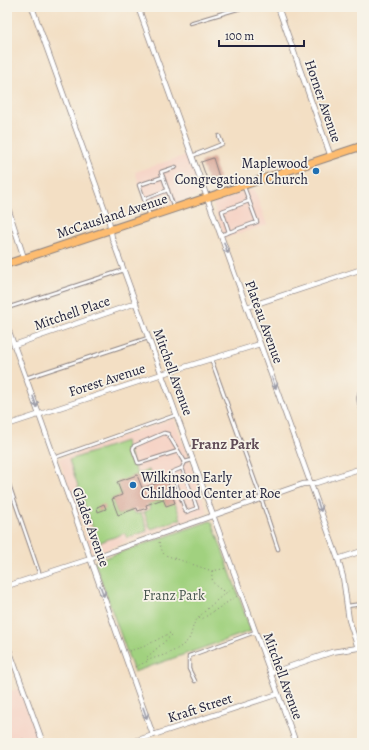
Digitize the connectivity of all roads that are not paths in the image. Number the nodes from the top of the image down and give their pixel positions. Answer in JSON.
{"nodes":[{"id":1,"x":32,"y":7,"type":"edge"},
{"id":2,"x":138,"y":7,"type":"edge"},
{"id":3,"x":244,"y":7,"type":"edge"},
{"id":4,"x":278,"y":7,"type":"edge"},
{"id":5,"x":190,"y":23,"type":"dead end"},
{"id":6,"x":219,"y":136,"type":"dead end"},
{"id":7,"x":362,"y":146,"type":"edge"},
{"id":8,"x":192,"y":156,"type":"junction"},
{"id":9,"x":331,"y":157,"type":"junction"},
{"id":10,"x":176,"y":167,"type":"dead end"},
{"id":11,"x":163,"y":177,"type":"junction"},
{"id":12,"x":244,"y":186,"type":"junction"},
{"id":13,"x":168,"y":190,"type":"junction"},
{"id":14,"x":208,"y":198,"type":"junction"},
{"id":15,"x":144,"y":199,"type":"junction"},
{"id":16,"x":249,"y":201,"type":"junction"},
{"id":17,"x":7,"y":204,"type":"edge"},
{"id":18,"x":174,"y":209,"type":"junction"},
{"id":19,"x":150,"y":217,"type":"junction"},
{"id":20,"x":111,"y":229,"type":"junction"},
{"id":21,"x":229,"y":232,"type":"junction"},
{"id":22,"x":221,"y":235,"type":"junction"},
{"id":23,"x":24,"y":258,"type":"junction"},
{"id":24,"x":7,"y":264,"type":"edge"},
{"id":25,"x":362,"y":269,"type":"edge"},
{"id":26,"x":124,"y":270,"type":"junction"},
{"id":27,"x":136,"y":303,"type":"junction"},
{"id":28,"x":247,"y":307,"type":"junction"},
{"id":29,"x":7,"y":308,"type":"edge"},
{"id":30,"x":7,"y":326,"type":"edge"},
{"id":31,"x":149,"y":338,"type":"junction"},
{"id":32,"x":14,"y":344,"type":"junction"},
{"id":33,"x":260,"y":344,"type":"junction"},
{"id":34,"x":211,"y":358,"type":"junction"},
{"id":35,"x":161,"y":374,"type":"junction"},
{"id":36,"x":26,"y":378,"type":"junction"},
{"id":37,"x":362,"y":389,"type":"edge"},
{"id":38,"x":362,"y":409,"type":"edge"},
{"id":39,"x":39,"y":414,"type":"junction"},
{"id":40,"x":176,"y":415,"type":"junction"},
{"id":41,"x":7,"y":425,"type":"edge"},
{"id":42,"x":178,"y":451,"type":"junction"},
{"id":43,"x":54,"y":458,"type":"junction"},
{"id":44,"x":192,"y":460,"type":"junction"},
{"id":45,"x":184,"y":462,"type":"junction"},
{"id":46,"x":182,"y":468,"type":"junction"},
{"id":47,"x":362,"y":468,"type":"edge"},
{"id":48,"x":7,"y":479,"type":"edge"},
{"id":49,"x":310,"y":484,"type":"junction"},
{"id":50,"x":261,"y":498,"type":"junction"},
{"id":51,"x":212,"y":515,"type":"junction"},
{"id":52,"x":278,"y":549,"type":"dead end"},
{"id":53,"x":362,"y":552,"type":"edge"},
{"id":54,"x":90,"y":559,"type":"junction"},
{"id":55,"x":338,"y":559,"type":"junction"},
{"id":56,"x":40,"y":575,"type":"junction"},
{"id":57,"x":7,"y":586,"type":"edge"},
{"id":58,"x":362,"y":604,"type":"edge"},
{"id":59,"x":346,"y":606,"type":"junction"},
{"id":60,"x":256,"y":632,"type":"junction"},
{"id":61,"x":7,"y":644,"type":"edge"},
{"id":62,"x":360,"y":648,"type":"edge"},
{"id":63,"x":271,"y":674,"type":"junction"},
{"id":64,"x":195,"y":681,"type":"dead end"},
{"id":65,"x":278,"y":694,"type":"junction"},
{"id":66,"x":153,"y":735,"type":"junction"},
{"id":67,"x":16,"y":743,"type":"edge"},
{"id":68,"x":24,"y":743,"type":"edge"},
{"id":69,"x":43,"y":743,"type":"edge"},
{"id":70,"x":129,"y":743,"type":"edge"},
{"id":71,"x":296,"y":743,"type":"edge"}],
"edges":[{"from":1,"to":20,"type":"street","name":"Mitchell Avenue"},
{"from":2,"to":8,"type":"street","name":"Plateau Avenue"},
{"from":3,"to":5,"type":"lane"},
{"from":4,"to":9,"type":"street","name":"Horner Avenue"},
{"from":6,"to":8,"type":"lane"},
{"from":7,"to":9,"type":"main road","name":"McCausland Avenue"},
{"from":8,"to":14,"type":"street","name":"Plateau Avenue"},
{"from":9,"to":12,"type":"main road","name":"McCausland Avenue"},
{"from":10,"to":11,"type":"lane"},
{"from":11,"to":13,"type":"lane"},
{"from":11,"to":15,"type":"lane"},
{"from":12,"to":14,"type":"main road","name":"McCausland Avenue"},
{"from":12,"to":16,"type":"lane"},
{"from":13,"to":15,"type":"lane"},
{"from":13,"to":18,"type":"lane"},
{"from":14,"to":18,"type":"main road","name":"McCausland Avenue"},
{"from":14,"to":22,"type":"street","name":"Plateau Avenue"},
{"from":15,"to":19,"type":"lane"},
{"from":16,"to":21,"type":"lane"},
{"from":16,"to":21,"type":"lane"},
{"from":17,"to":23,"type":"street"},
{"from":18,"to":19,"type":"main road","name":"McCausland Avenue"},
{"from":19,"to":20,"type":"main road","name":"McCausland Avenue"},
{"from":20,"to":23,"type":"main road","name":"McCausland Avenue"},
{"from":20,"to":26,"type":"street","name":"Mitchell Avenue"},
{"from":21,"to":22,"type":"lane"},
{"from":22,"to":28,"type":"street","name":"Plateau Avenue","one_way":true},
{"from":23,"to":24,"type":"main road","name":"McCausland Avenue"},
{"from":25,"to":28,"type":"street"},
{"from":26,"to":27,"type":"street","name":"Mitchell Avenue"},
{"from":26,"to":29,"type":"lane"},
{"from":27,"to":31,"type":"street","name":"Mitchell Avenue"},
{"from":27,"to":32,"type":"street","name":"Mitchell Place"},
{"from":28,"to":33,"type":"street","name":"Plateau Avenue"},
{"from":30,"to":32,"type":"street","name":"Glades Avenue"},
{"from":31,"to":35,"type":"street","name":"Mitchell Avenue"},
{"from":31,"to":36,"type":"lane"},
{"from":32,"to":36,"type":"street","name":"Glades Avenue"},
{"from":33,"to":34,"type":"street","name":"Forest Avenue"},
{"from":33,"to":49,"type":"street","name":"Plateau Avenue","one_way":true},
{"from":34,"to":35,"type":"street","name":"Forest Avenue"},
{"from":34,"to":50,"type":"lane"},
{"from":35,"to":39,"type":"street","name":"Forest Avenue"},
{"from":35,"to":40,"type":"street","name":"Mitchell Avenue"},
{"from":36,"to":39,"type":"street","name":"Glades Avenue","one_way":true},
{"from":37,"to":38,"type":"street"},
{"from":39,"to":41,"type":"street","name":"Forest Avenue"},
{"from":39,"to":43,"type":"street","name":"Glades Avenue"},
{"from":40,"to":43,"type":"lane"},
{"from":40,"to":44,"type":"street","name":"Mitchell Avenue"},
{"from":42,"to":42,"type":"lane"},
{"from":42,"to":45,"type":"lane"},
{"from":43,"to":54,"type":"street","name":"Glades Avenue"},
{"from":44,"to":45,"type":"lane"},
{"from":44,"to":51,"type":"street","name":"Mitchell Avenue"},
{"from":45,"to":46,"type":"lane"},
{"from":46,"to":46,"type":"lane"},
{"from":47,"to":49,"type":"street"},
{"from":48,"to":56,"type":"lane"},
{"from":49,"to":50,"type":"street"},
{"from":49,"to":55,"type":"street","name":"Plateau Avenue","one_way":true},
{"from":50,"to":51,"type":"street"},
{"from":50,"to":52,"type":"lane"},
{"from":51,"to":54,"type":"street"},
{"from":51,"to":60,"type":"street","name":"Mitchell Avenue"},
{"from":53,"to":55,"type":"street"},
{"from":54,"to":56,"type":"street"},
{"from":54,"to":66,"type":"street","name":"Glades Avenue","one_way":true},
{"from":55,"to":59,"type":"street","name":"Plateau Avenue"},
{"from":56,"to":57,"type":"street"},
{"from":58,"to":59,"type":"lane"},
{"from":59,"to":62,"type":"street","name":"Plateau Avenue"},
{"from":60,"to":63,"type":"street","name":"Mitchell Avenue"},
{"from":60,"to":64,"type":"lane"},
{"from":61,"to":69,"type":"street"},
{"from":62,"to":63,"type":"street"},
{"from":63,"to":65,"type":"street","name":"Mitchell Avenue"},
{"from":65,"to":66,"type":"street","name":"Kraft Street"},
{"from":65,"to":71,"type":"street","name":"Mitchell Avenue"},
{"from":66,"to":70,"type":"street","name":"Kraft Street"},
{"from":67,"to":68,"type":"lane"}]}
